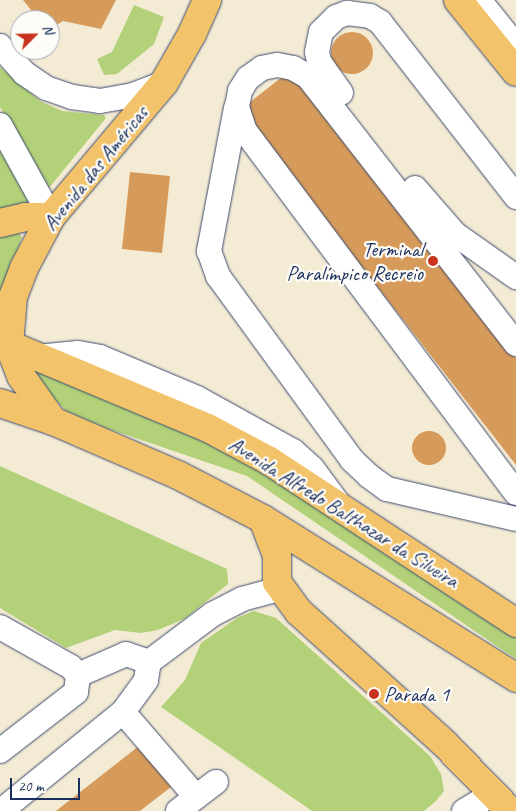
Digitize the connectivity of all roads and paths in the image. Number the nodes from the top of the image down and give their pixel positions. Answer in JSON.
{"nodes":[{"id":1,"x":195,"y":0,"type":"edge"},
{"id":2,"x":207,"y":0,"type":"edge"},
{"id":3,"x":458,"y":0,"type":"edge"},
{"id":4,"x":479,"y":0,"type":"edge"},
{"id":5,"x":192,"y":34,"type":"junction"},
{"id":6,"x":0,"y":46,"type":"edge"},
{"id":7,"x":516,"y":46,"type":"edge"},
{"id":8,"x":516,"y":72,"type":"edge"},
{"id":9,"x":164,"y":83,"type":"junction"},
{"id":10,"x":238,"y":99,"type":"junction"},
{"id":11,"x":0,"y":126,"type":"edge"},
{"id":12,"x":516,"y":197,"type":"edge"},
{"id":13,"x":51,"y":217,"type":"junction"},
{"id":14,"x":0,"y":224,"type":"edge"},
{"id":15,"x":516,"y":277,"type":"edge"},
{"id":16,"x":5,"y":343,"type":"edge"},
{"id":17,"x":516,"y":344,"type":"edge"},
{"id":18,"x":0,"y":403,"type":"edge"},
{"id":19,"x":52,"y":421,"type":"junction"},
{"id":20,"x":516,"y":493,"type":"edge"},
{"id":21,"x":263,"y":519,"type":"junction"},
{"id":22,"x":516,"y":519,"type":"edge"},
{"id":23,"x":280,"y":589,"type":"junction"},
{"id":24,"x":516,"y":623,"type":"edge"},
{"id":25,"x":0,"y":627,"type":"edge"},
{"id":26,"x":149,"y":662,"type":"junction"},
{"id":27,"x":78,"y":676,"type":"junction"},
{"id":28,"x":516,"y":678,"type":"edge"},
{"id":29,"x":130,"y":704,"type":"junction"},
{"id":30,"x":0,"y":751,"type":"edge"},
{"id":31,"x":216,"y":782,"type":"dead end"},
{"id":32,"x":502,"y":802,"type":"edge"},
{"id":33,"x":187,"y":804,"type":"edge"},
{"id":34,"x":1,"y":811,"type":"edge"},
{"id":35,"x":464,"y":811,"type":"edge"}],
"edges":[{"from":1,"to":5,"type":"street"},
{"from":2,"to":5,"type":"main road","name":"Avenida das Américas"},
{"from":3,"to":8,"type":"main road"},
{"from":4,"to":7,"type":"street"},
{"from":5,"to":9,"type":"main road","name":"Avenida das Américas"},
{"from":6,"to":9,"type":"street"},
{"from":9,"to":13,"type":"main road","name":"Avenida das Américas"},
{"from":10,"to":17,"type":"street"},
{"from":10,"to":20,"type":"street"},
{"from":10,"to":22,"type":"street"},
{"from":11,"to":13,"type":"street"},
{"from":12,"to":15,"type":"street"},
{"from":13,"to":14,"type":"main road"},
{"from":13,"to":16,"type":"main road","name":"Avenida das Américas"},
{"from":16,"to":19,"type":"main road"},
{"from":16,"to":24,"type":"main road","name":"Avenida Alfredo Balthazar da Silveira"},
{"from":18,"to":19,"type":"main road"},
{"from":19,"to":21,"type":"main road"},
{"from":21,"to":23,"type":"main road"},
{"from":21,"to":28,"type":"main road"},
{"from":23,"to":26,"type":"street"},
{"from":23,"to":32,"type":"main road"},
{"from":25,"to":27,"type":"street"},
{"from":26,"to":27,"type":"street"},
{"from":26,"to":29,"type":"street"},
{"from":27,"to":30,"type":"street"},
{"from":29,"to":33,"type":"street"},
{"from":29,"to":34,"type":"street"},
{"from":31,"to":33,"type":"street"},
{"from":32,"to":35,"type":"street"}]}
